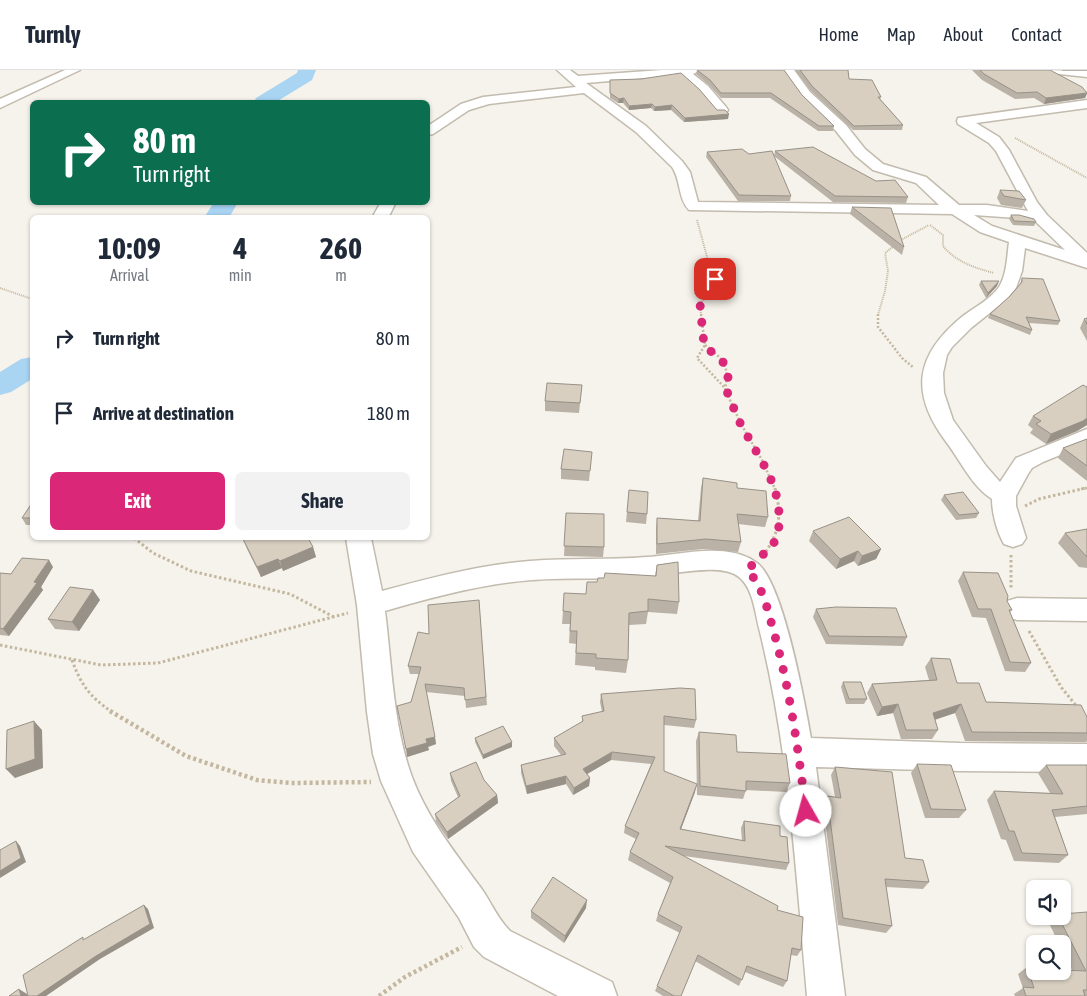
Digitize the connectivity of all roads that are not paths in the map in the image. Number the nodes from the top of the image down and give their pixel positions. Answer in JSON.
{"nodes":[{"id":1,"x":74,"y":70,"type":"edge"},
{"id":2,"x":563,"y":70,"type":"edge"},
{"id":3,"x":788,"y":70,"type":"edge"},
{"id":4,"x":1049,"y":70,"type":"edge"},
{"id":5,"x":689,"y":71,"type":"edge"},
{"id":6,"x":1087,"y":74,"type":"edge"},
{"id":7,"x":580,"y":85,"type":"junction"},
{"id":8,"x":1078,"y":86,"type":"edge"},
{"id":9,"x":0,"y":104,"type":"edge"},
{"id":10,"x":1087,"y":104,"type":"edge"},
{"id":11,"x":722,"y":110,"type":"edge"},
{"id":12,"x":430,"y":130,"type":"edge"},
{"id":13,"x":954,"y":210,"type":"junction"},
{"id":14,"x":1041,"y":218,"type":"junction"},
{"id":15,"x":1018,"y":240,"type":"junction"},
{"id":16,"x":1087,"y":262,"type":"edge"},
{"id":17,"x":1087,"y":436,"type":"edge"},
{"id":18,"x":1004,"y":496,"type":"junction"},
{"id":19,"x":1013,"y":538,"type":"dead end"},
{"id":20,"x":359,"y":540,"type":"edge"},
{"id":21,"x":372,"y":605,"type":"junction"},
{"id":22,"x":1016,"y":609,"type":"dead end"},
{"id":23,"x":1087,"y":610,"type":"edge"},
{"id":24,"x":798,"y":752,"type":"junction"},
{"id":25,"x":1087,"y":758,"type":"edge"},
{"id":26,"x":598,"y":996,"type":"edge"},
{"id":27,"x":826,"y":996,"type":"edge"}],
"edges":[{"from":1,"to":9,"type":"street"},
{"from":2,"to":7,"type":"street"},
{"from":3,"to":13,"type":"street"},
{"from":4,"to":6,"type":"street"},
{"from":4,"to":8,"type":"street"},
{"from":5,"to":7,"type":"street"},
{"from":5,"to":11,"type":"street"},
{"from":7,"to":12,"type":"street"},
{"from":7,"to":13,"type":"street"},
{"from":10,"to":14,"type":"street"},
{"from":13,"to":14,"type":"street"},
{"from":13,"to":15,"type":"street"},
{"from":14,"to":16,"type":"street"},
{"from":15,"to":16,"type":"street"},
{"from":15,"to":18,"type":"street"},
{"from":17,"to":18,"type":"street"},
{"from":18,"to":19,"type":"street"},
{"from":20,"to":21,"type":"street"},
{"from":21,"to":24,"type":"street"},
{"from":21,"to":26,"type":"street"},
{"from":22,"to":23,"type":"street"},
{"from":24,"to":25,"type":"street"},
{"from":24,"to":27,"type":"street"}]}
